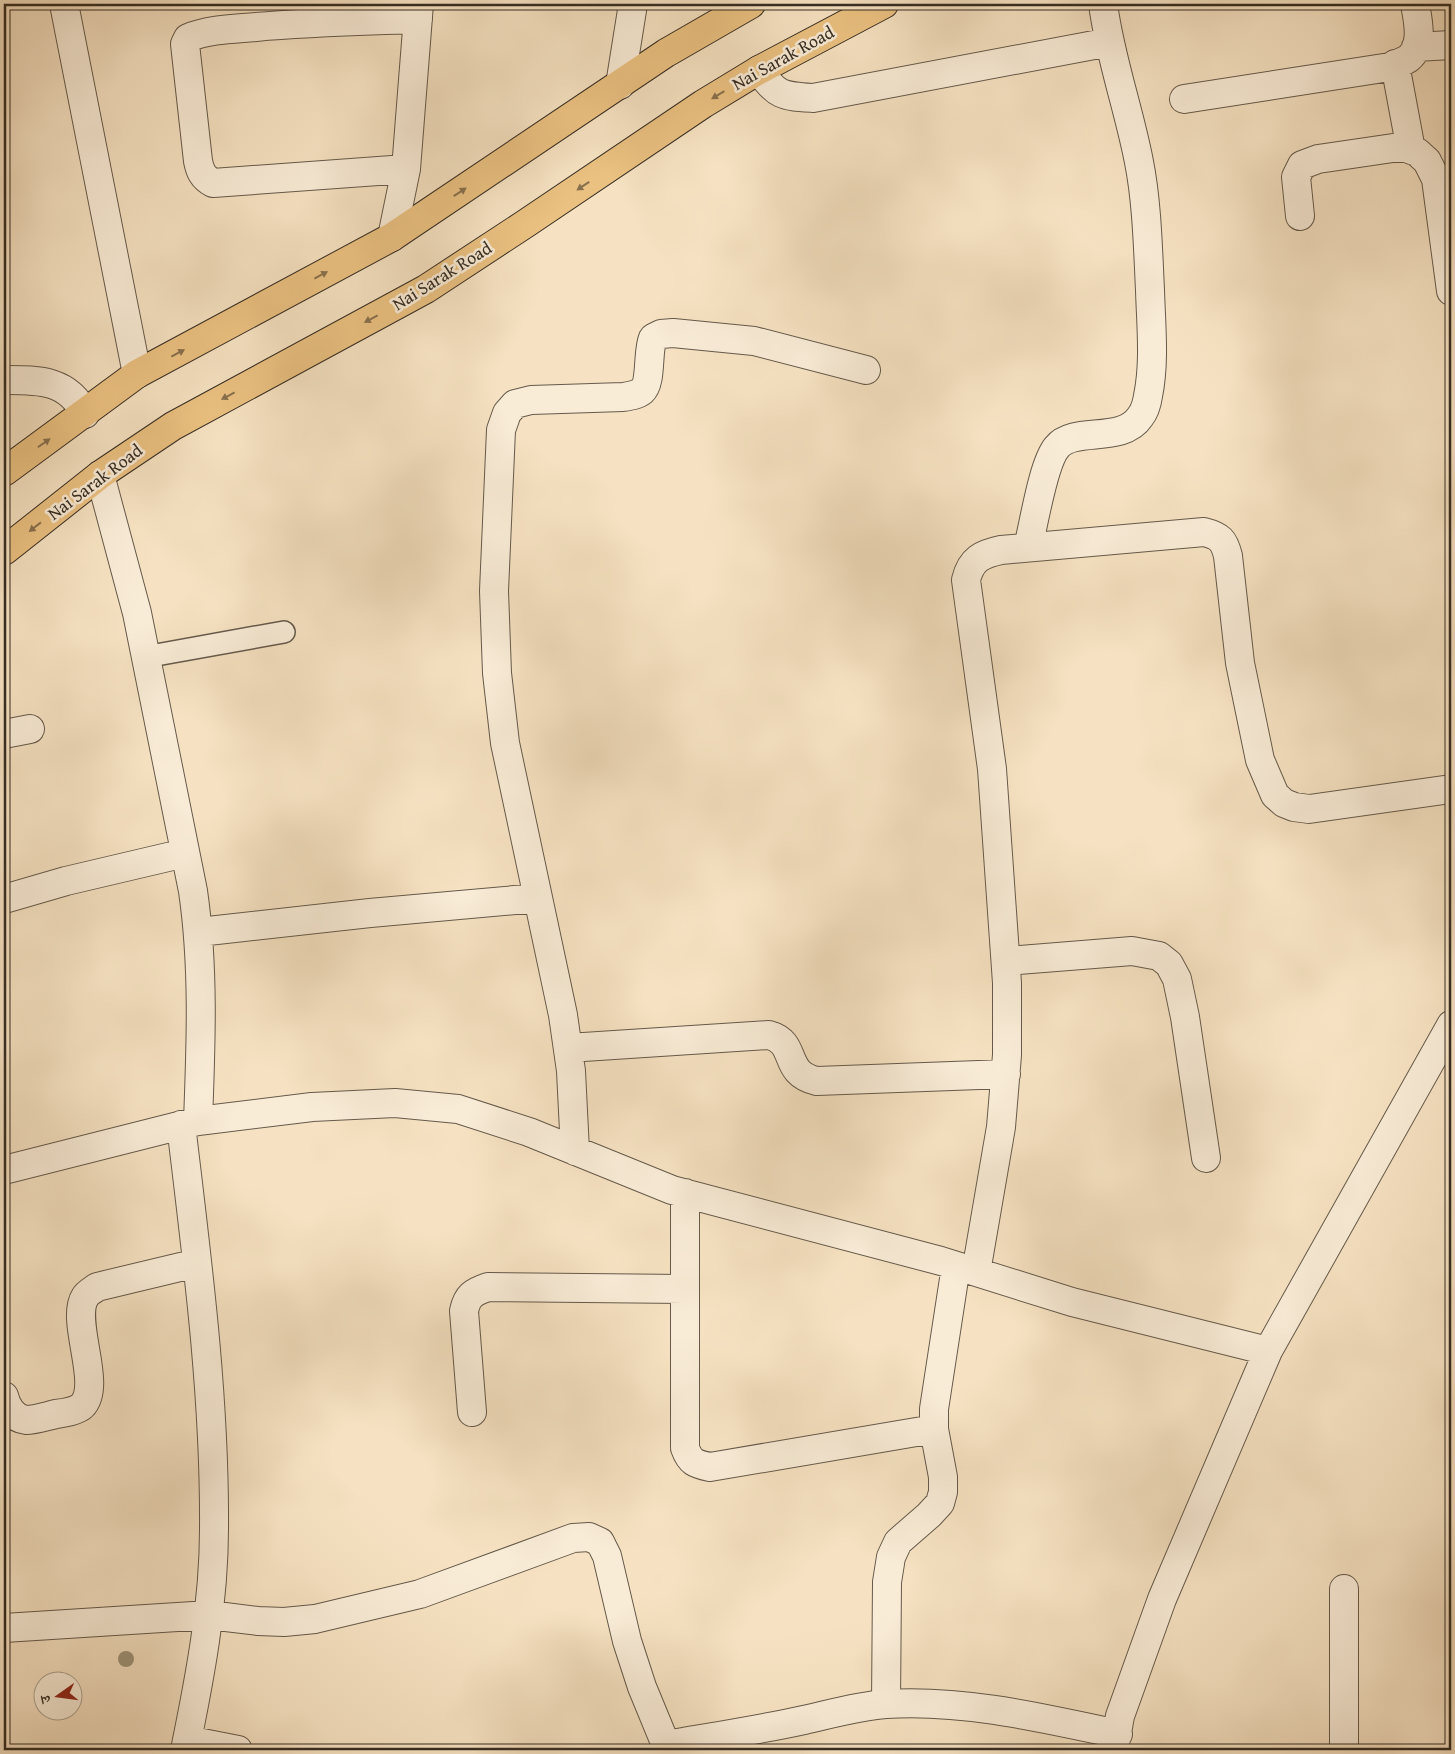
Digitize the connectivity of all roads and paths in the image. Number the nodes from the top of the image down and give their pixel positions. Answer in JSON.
{"nodes":[{"id":1,"x":64,"y":4,"type":"edge"},
{"id":2,"x":633,"y":4,"type":"edge"},
{"id":3,"x":750,"y":4,"type":"edge"},
{"id":4,"x":884,"y":4,"type":"edge"},
{"id":5,"x":1103,"y":4,"type":"edge"},
{"id":6,"x":1415,"y":4,"type":"edge"},
{"id":7,"x":418,"y":12,"type":"edge"},
{"id":8,"x":1110,"y":42,"type":"junction"},
{"id":9,"x":1451,"y":45,"type":"edge"},
{"id":10,"x":1416,"y":47,"type":"junction"},
{"id":11,"x":1395,"y":64,"type":"junction"},
{"id":12,"x":759,"y":70,"type":"junction"},
{"id":13,"x":620,"y":85,"type":"junction"},
{"id":14,"x":1184,"y":99,"type":"dead end"},
{"id":15,"x":1411,"y":150,"type":"junction"},
{"id":16,"x":406,"y":169,"type":"junction"},
{"id":17,"x":1300,"y":216,"type":"dead end"},
{"id":18,"x":392,"y":237,"type":"junction"},
{"id":19,"x":1451,"y":291,"type":"edge"},
{"id":20,"x":866,"y":370,"type":"dead end"},
{"id":21,"x":138,"y":374,"type":"junction"},
{"id":22,"x":4,"y":380,"type":"edge"},
{"id":23,"x":85,"y":414,"type":"junction"},
{"id":24,"x":4,"y":472,"type":"edge"},
{"id":25,"x":100,"y":475,"type":"junction"},
{"id":26,"x":1028,"y":548,"type":"junction"},
{"id":27,"x":4,"y":551,"type":"edge"},
{"id":28,"x":284,"y":632,"type":"dead end"},
{"id":29,"x":145,"y":657,"type":"junction"},
{"id":30,"x":1451,"y":789,"type":"edge"},
{"id":31,"x":185,"y":853,"type":"junction"},
{"id":32,"x":538,"y":898,"type":"junction"},
{"id":33,"x":4,"y":899,"type":"edge"},
{"id":34,"x":199,"y":932,"type":"junction"},
{"id":35,"x":1006,"y":961,"type":"junction"},
{"id":36,"x":1451,"y":1025,"type":"edge"},
{"id":37,"x":568,"y":1048,"type":"junction"},
{"id":38,"x":1006,"y":1074,"type":"junction"},
{"id":39,"x":190,"y":1123,"type":"junction"},
{"id":40,"x":576,"y":1151,"type":"junction"},
{"id":41,"x":1206,"y":1158,"type":"dead end"},
{"id":42,"x":4,"y":1170,"type":"edge"},
{"id":43,"x":685,"y":1193,"type":"junction"},
{"id":44,"x":197,"y":1263,"type":"junction"},
{"id":45,"x":966,"y":1269,"type":"junction"},
{"id":46,"x":685,"y":1289,"type":"junction"},
{"id":47,"x":1268,"y":1351,"type":"junction"},
{"id":48,"x":4,"y":1396,"type":"edge"},
{"id":49,"x":472,"y":1412,"type":"dead end"},
{"id":50,"x":934,"y":1429,"type":"junction"},
{"id":51,"x":1344,"y":1589,"type":"dead end"},
{"id":52,"x":209,"y":1615,"type":"junction"},
{"id":53,"x":4,"y":1628,"type":"edge"},
{"id":54,"x":886,"y":1704,"type":"junction"},
{"id":55,"x":1116,"y":1742,"type":"edge"},
{"id":56,"x":186,"y":1745,"type":"edge"},
{"id":57,"x":667,"y":1748,"type":"edge"},
{"id":58,"x":238,"y":1750,"type":"edge"},
{"id":59,"x":1344,"y":1750,"type":"edge"}],
"edges":[{"from":1,"to":21,"type":"street"},
{"from":2,"to":13,"type":"street"},
{"from":3,"to":13,"type":"main road"},
{"from":4,"to":12,"type":"main road","name":"Nai Sarak Road"},
{"from":5,"to":8,"type":"street"},
{"from":6,"to":10,"type":"street"},
{"from":7,"to":16,"type":"street"},
{"from":7,"to":16,"type":"street"},
{"from":8,"to":12,"type":"street"},
{"from":8,"to":26,"type":"street"},
{"from":9,"to":10,"type":"street"},
{"from":10,"to":11,"type":"street"},
{"from":11,"to":14,"type":"street"},
{"from":11,"to":15,"type":"street"},
{"from":12,"to":25,"type":"main road","name":"Nai Sarak Road","one_way":true},
{"from":18,"to":13,"type":"main road","one_way":true},
{"from":15,"to":17,"type":"street"},
{"from":15,"to":19,"type":"street"},
{"from":16,"to":18,"type":"street"},
{"from":21,"to":18,"type":"main road","one_way":true},
{"from":20,"to":32,"type":"street"},
{"from":21,"to":23,"type":"main road"},
{"from":22,"to":23,"type":"street"},
{"from":24,"to":23,"type":"main road","one_way":true},
{"from":25,"to":27,"type":"main road","name":"Nai Sarak Road","one_way":true},
{"from":25,"to":29,"type":"street"},
{"from":26,"to":30,"type":"street"},
{"from":26,"to":35,"type":"street"},
{"from":28,"to":29,"type":"lane"},
{"from":29,"to":31,"type":"street"},
{"from":31,"to":33,"type":"street"},
{"from":31,"to":34,"type":"street"},
{"from":32,"to":34,"type":"street"},
{"from":32,"to":37,"type":"street"},
{"from":34,"to":39,"type":"street"},
{"from":35,"to":38,"type":"street"},
{"from":35,"to":41,"type":"street"},
{"from":36,"to":47,"type":"street"},
{"from":37,"to":38,"type":"street"},
{"from":37,"to":40,"type":"street"},
{"from":38,"to":45,"type":"street"},
{"from":39,"to":40,"type":"street"},
{"from":39,"to":42,"type":"street"},
{"from":39,"to":44,"type":"street"},
{"from":40,"to":43,"type":"street"},
{"from":43,"to":45,"type":"street"},
{"from":43,"to":46,"type":"street"},
{"from":44,"to":48,"type":"street"},
{"from":44,"to":52,"type":"street"},
{"from":45,"to":47,"type":"street"},
{"from":45,"to":50,"type":"street"},
{"from":46,"to":49,"type":"street"},
{"from":46,"to":50,"type":"street"},
{"from":47,"to":55,"type":"street"},
{"from":50,"to":54,"type":"street"},
{"from":51,"to":59,"type":"street"},
{"from":52,"to":53,"type":"street"},
{"from":52,"to":56,"type":"street"},
{"from":52,"to":57,"type":"street"},
{"from":54,"to":55,"type":"street"},
{"from":54,"to":57,"type":"street"},
{"from":56,"to":58,"type":"street"}]}
